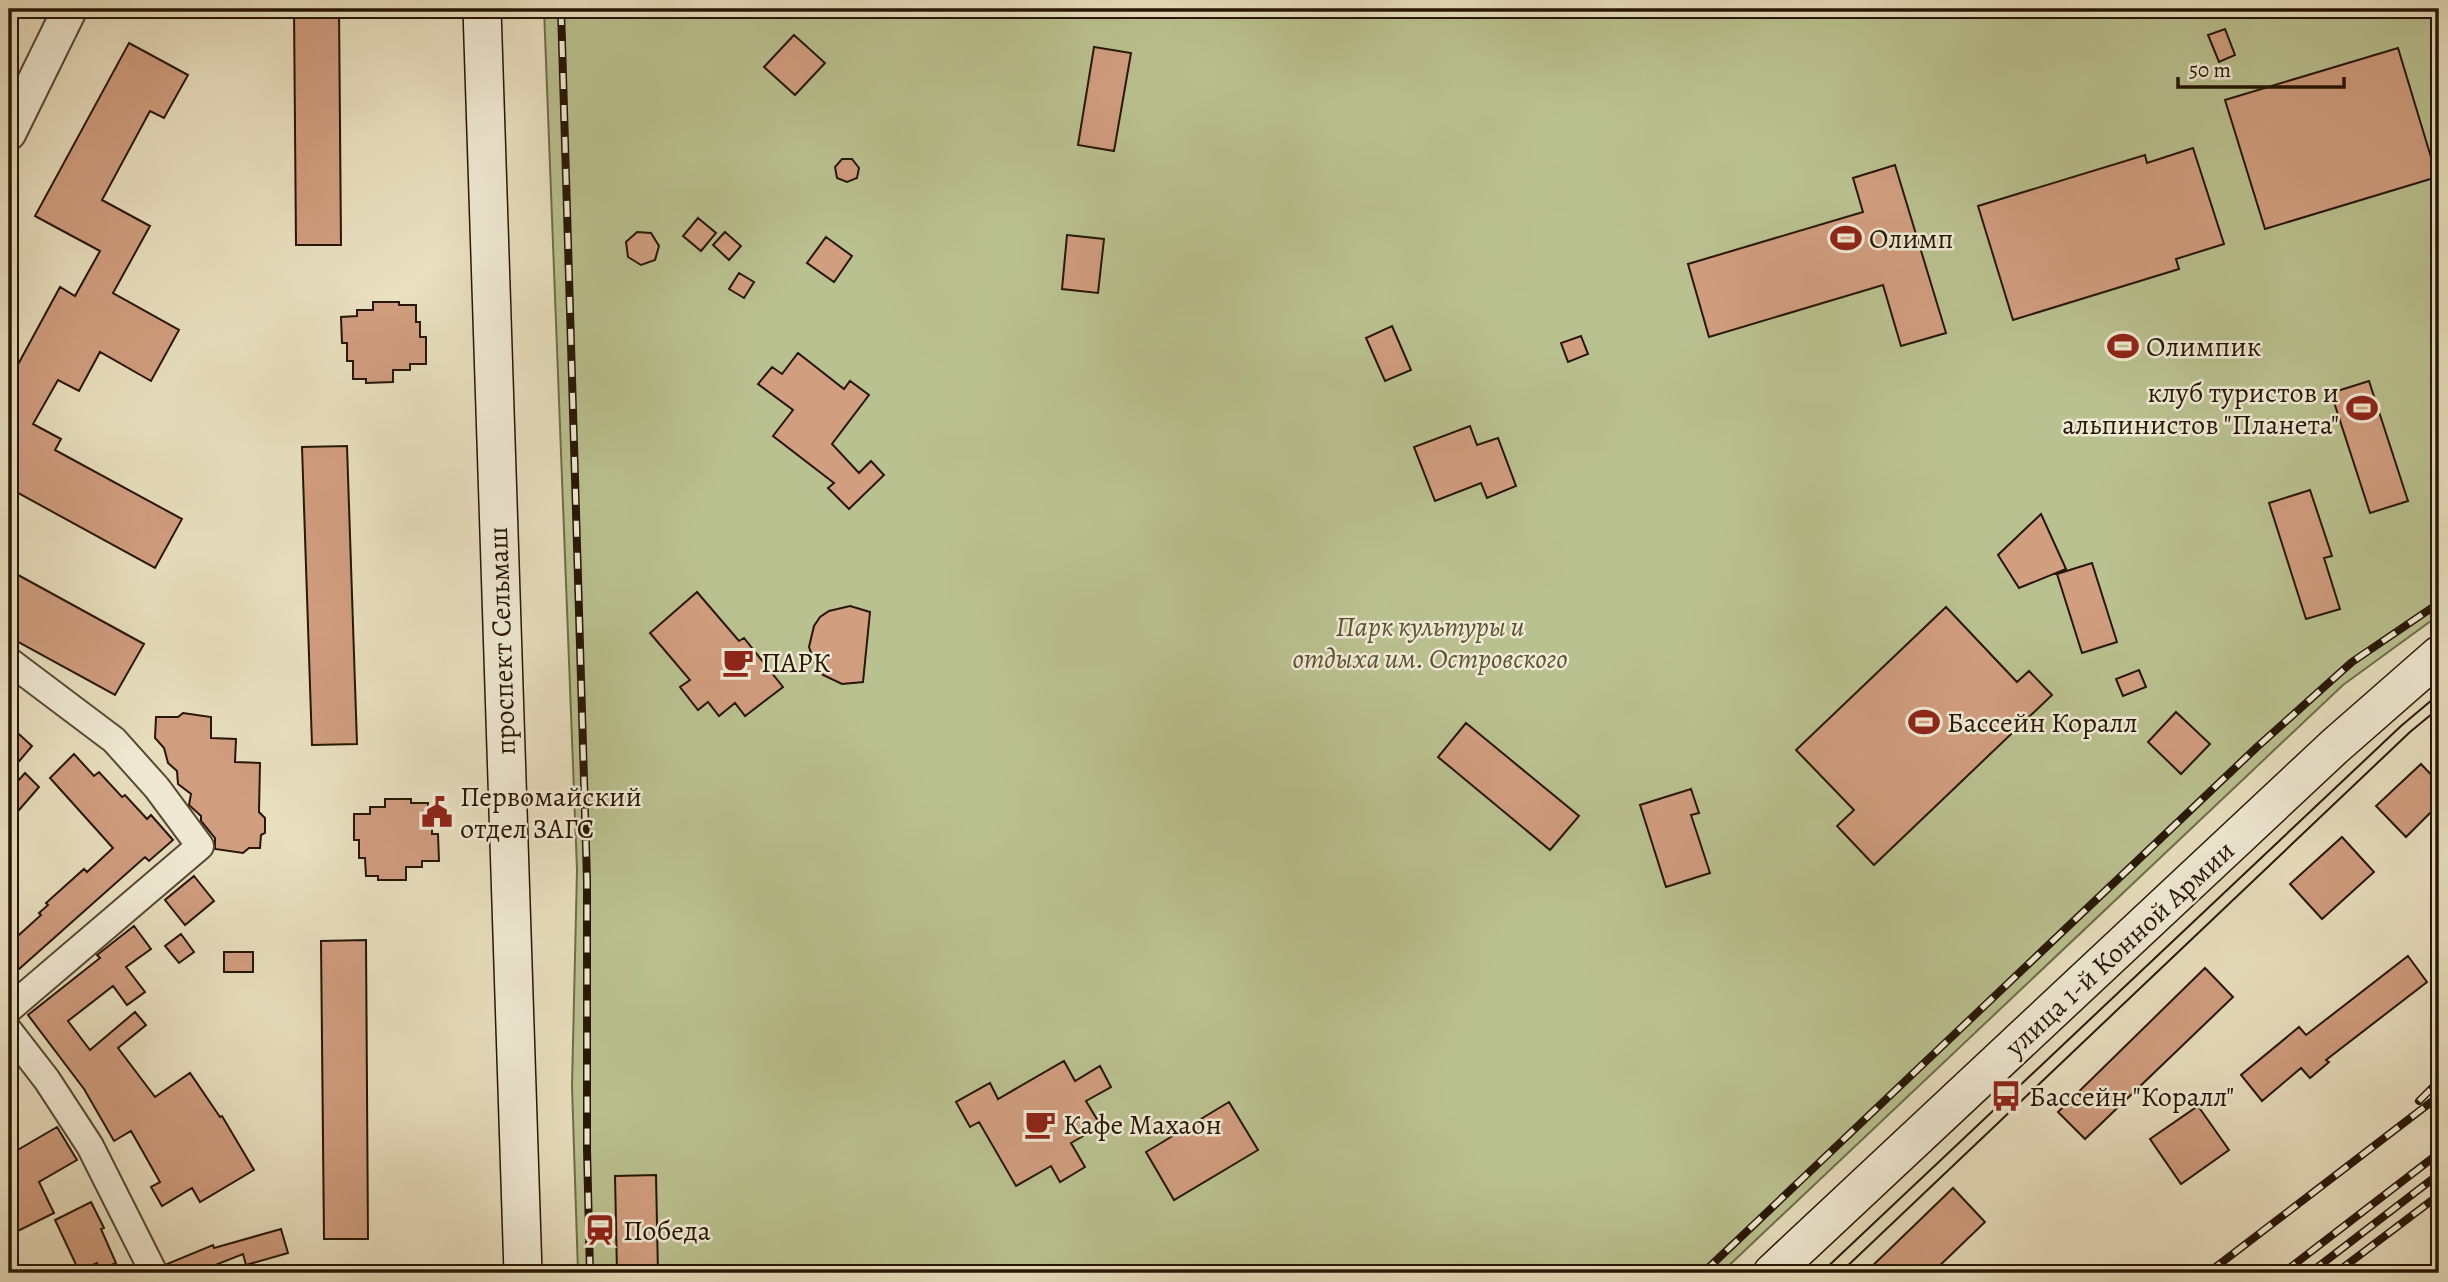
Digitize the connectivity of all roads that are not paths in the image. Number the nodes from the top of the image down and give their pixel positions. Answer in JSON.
{"nodes":[{"id":1,"x":70,"y":9,"type":"edge"},
{"id":2,"x":482,"y":9,"type":"edge"},
{"id":3,"x":505,"y":9,"type":"edge"},
{"id":4,"x":9,"y":133,"type":"edge"},
{"id":5,"x":2439,"y":655,"type":"edge"},
{"id":6,"x":9,"y":661,"type":"edge"},
{"id":7,"x":9,"y":1009,"type":"edge"},
{"id":8,"x":9,"y":1031,"type":"edge"},
{"id":9,"x":154,"y":1273,"type":"edge"},
{"id":10,"x":523,"y":1273,"type":"edge"},
{"id":11,"x":542,"y":1273,"type":"edge"},
{"id":12,"x":1772,"y":1273,"type":"edge"}],
"edges":[{"from":1,"to":4,"type":"street"},
{"from":2,"to":10,"type":"main road","name":"проспект Сельмаш"},
{"from":3,"to":11,"type":"main road","name":"проспект Сельмаш"},
{"from":5,"to":12,"type":"main road","name":"улица 1-й Конной Армии"},
{"from":6,"to":7,"type":"street"},
{"from":8,"to":9,"type":"street"}]}
